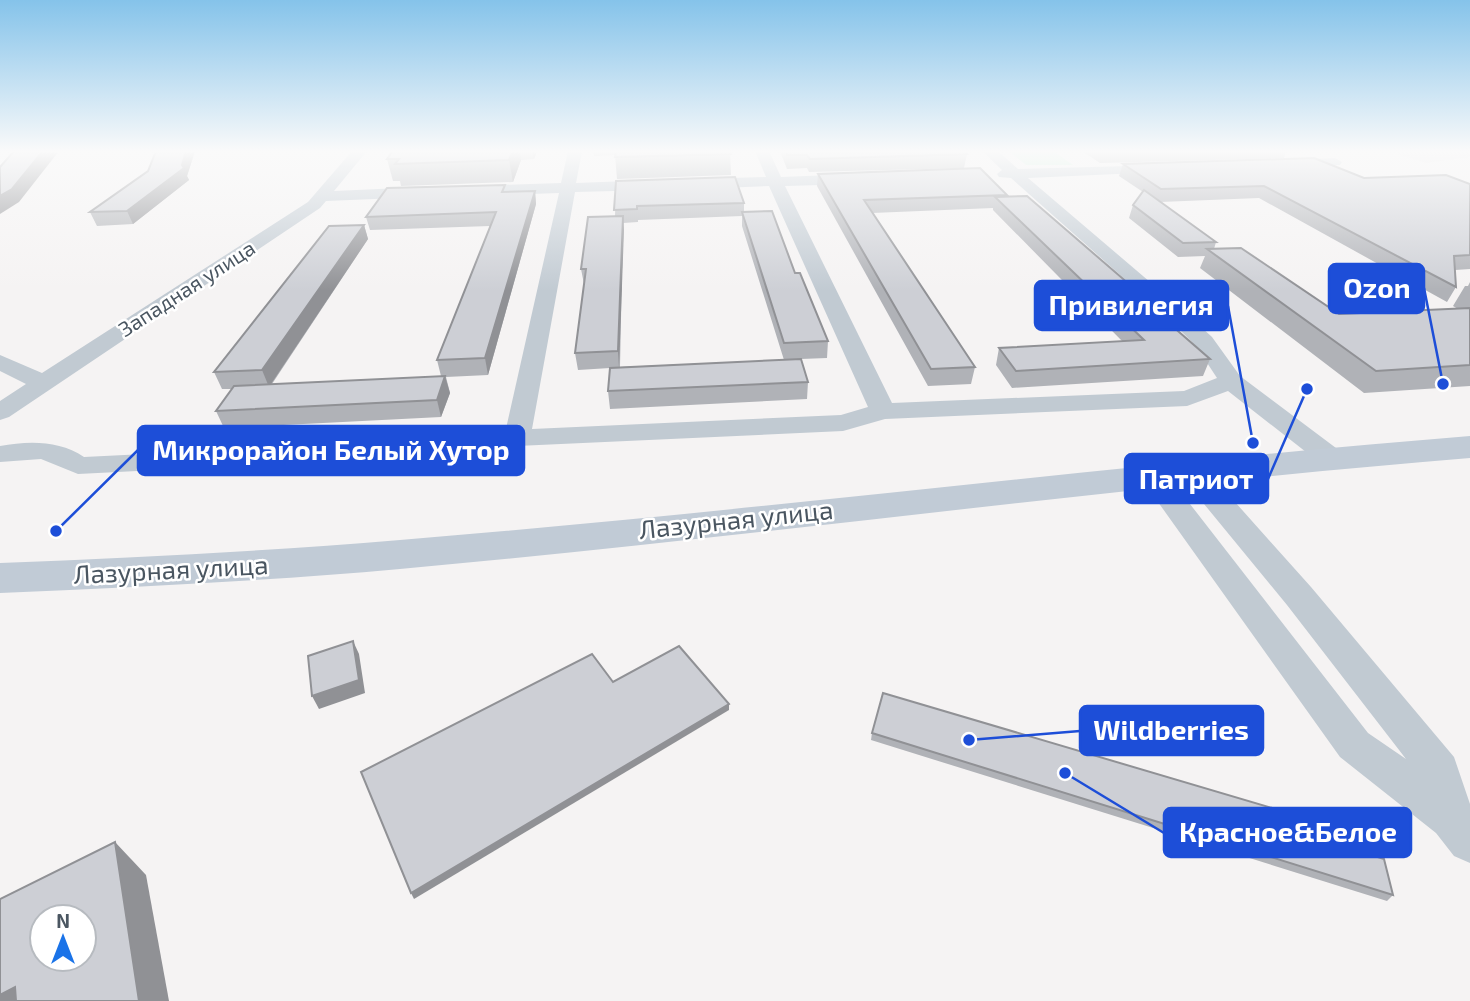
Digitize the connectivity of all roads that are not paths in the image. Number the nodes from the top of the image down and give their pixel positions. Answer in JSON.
{"nodes":[{"id":1,"x":320,"y":198,"type":"edge"},
{"id":2,"x":566,"y":198,"type":"edge"},
{"id":3,"x":782,"y":198,"type":"edge"},
{"id":4,"x":1043,"y":198,"type":"edge"},
{"id":5,"x":0,"y":362,"type":"edge"},
{"id":6,"x":1231,"y":381,"type":"junction"},
{"id":7,"x":43,"y":383,"type":"junction"},
{"id":8,"x":883,"y":411,"type":"junction"},
{"id":9,"x":0,"y":412,"type":"edge"},
{"id":10,"x":517,"y":438,"type":"junction"},
{"id":11,"x":1470,"y":447,"type":"edge"},
{"id":12,"x":0,"y":454,"type":"edge"},
{"id":13,"x":1330,"y":457,"type":"junction"},
{"id":14,"x":1172,"y":472,"type":"junction"},
{"id":15,"x":0,"y":578,"type":"edge"},
{"id":16,"x":1461,"y":829,"type":"edge"}],
"edges":[{"from":1,"to":7,"type":"street","name":"Западная улица"},
{"from":2,"to":10,"type":"street"},
{"from":3,"to":8,"type":"street"},
{"from":4,"to":6,"type":"street"},
{"from":5,"to":7,"type":"street"},
{"from":6,"to":8,"type":"street"},
{"from":6,"to":13,"type":"street"},
{"from":7,"to":9,"type":"street","name":"Западная улица"},
{"from":8,"to":10,"type":"street"},
{"from":10,"to":12,"type":"street"},
{"from":11,"to":13,"type":"street","name":"Лазурная улица"},
{"from":13,"to":14,"type":"street","name":"Лазурная улица"},
{"from":14,"to":15,"type":"street","name":"Лазурная улица"},
{"from":14,"to":16,"type":"street"},
{"from":14,"to":16,"type":"street"}]}
